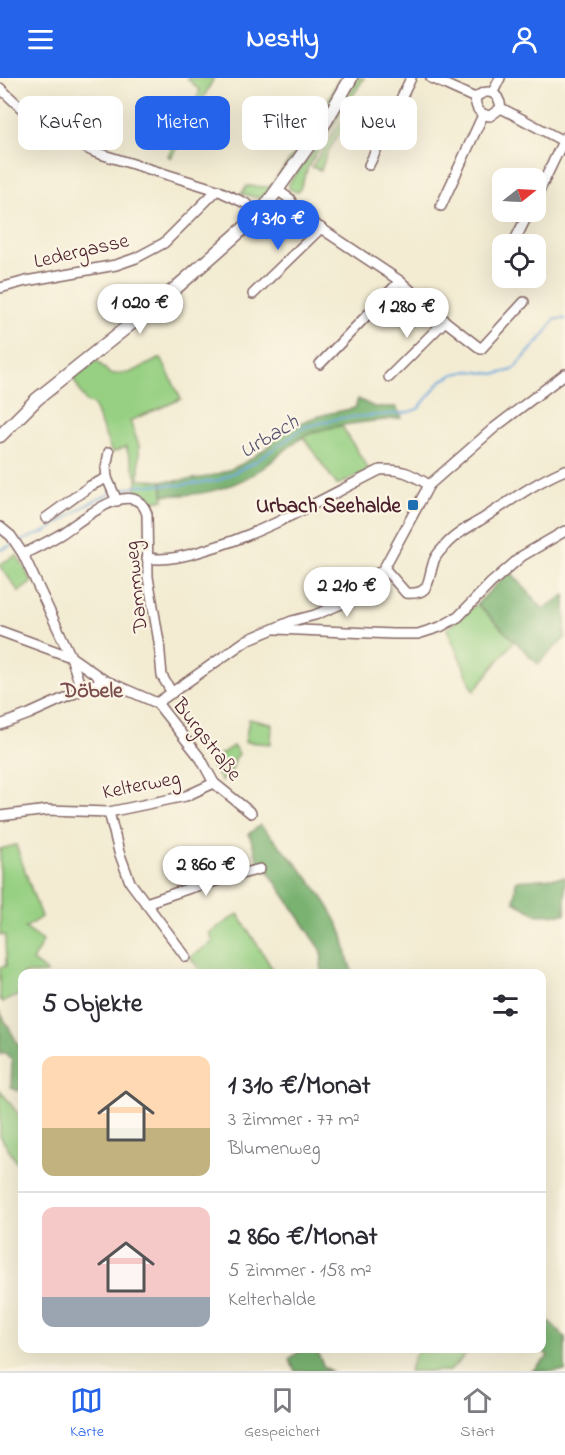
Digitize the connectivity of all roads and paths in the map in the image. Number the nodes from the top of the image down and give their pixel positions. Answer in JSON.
{"nodes":[{"id":1,"x":351,"y":78,"type":"edge"},
{"id":2,"x":411,"y":78,"type":"edge"},
{"id":3,"x":431,"y":78,"type":"edge"},
{"id":4,"x":500,"y":78,"type":"edge"},
{"id":5,"x":0,"y":88,"type":"edge"},
{"id":6,"x":493,"y":92,"type":"junction"},
{"id":7,"x":475,"y":98,"type":"junction"},
{"id":8,"x":501,"y":108,"type":"junction"},
{"id":9,"x":483,"y":115,"type":"junction"},
{"id":10,"x":564,"y":140,"type":"edge"},
{"id":11,"x":369,"y":165,"type":"dead end"},
{"id":12,"x":546,"y":177,"type":"edge"},
{"id":13,"x":217,"y":190,"type":"junction"},
{"id":14,"x":277,"y":190,"type":"junction"},
{"id":15,"x":441,"y":206,"type":"dead end"},
{"id":16,"x":260,"y":214,"type":"junction"},
{"id":17,"x":321,"y":228,"type":"junction"},
{"id":18,"x":400,"y":281,"type":"junction"},
{"id":19,"x":0,"y":288,"type":"edge"},
{"id":20,"x":253,"y":294,"type":"dead end"},
{"id":21,"x":524,"y":302,"type":"dead end"},
{"id":22,"x":445,"y":321,"type":"junction"},
{"id":23,"x":320,"y":364,"type":"dead end"},
{"id":24,"x":565,"y":374,"type":"edge"},
{"id":25,"x":389,"y":377,"type":"dead end"},
{"id":26,"x":0,"y":436,"type":"edge"},
{"id":27,"x":109,"y":452,"type":"dead end"},
{"id":28,"x":565,"y":470,"type":"edge"},
{"id":29,"x":429,"y":485,"type":"junction"},
{"id":30,"x":112,"y":490,"type":"junction"},
{"id":31,"x":46,"y":518,"type":"dead end"},
{"id":32,"x":0,"y":527,"type":"edge"},
{"id":33,"x":565,"y":531,"type":"edge"},
{"id":34,"x":21,"y":551,"type":"junction"},
{"id":35,"x":147,"y":558,"type":"junction"},
{"id":36,"x":384,"y":568,"type":"junction"},
{"id":37,"x":275,"y":629,"type":"junction"},
{"id":38,"x":0,"y":631,"type":"edge"},
{"id":39,"x":71,"y":657,"type":"junction"},
{"id":40,"x":104,"y":680,"type":"junction"},
{"id":41,"x":81,"y":689,"type":"junction"},
{"id":42,"x":172,"y":693,"type":"junction"},
{"id":43,"x":157,"y":703,"type":"junction"},
{"id":44,"x":0,"y":725,"type":"edge"},
{"id":45,"x":214,"y":783,"type":"junction"},
{"id":46,"x":109,"y":812,"type":"junction"},
{"id":47,"x":251,"y":813,"type":"dead end"},
{"id":48,"x":0,"y":816,"type":"edge"},
{"id":49,"x":260,"y":869,"type":"dead end"},
{"id":50,"x":146,"y":903,"type":"junction"},
{"id":51,"x":186,"y":957,"type":"dead end"}],
"edges":[{"from":1,"to":14,"type":"street"},
{"from":2,"to":11,"type":"street"},
{"from":3,"to":7,"type":"street"},
{"from":4,"to":6,"type":"street"},
{"from":5,"to":13,"type":"street"},
{"from":6,"to":7,"type":"street"},
{"from":6,"to":8,"type":"street"},
{"from":7,"to":9,"type":"street"},
{"from":8,"to":9,"type":"street"},
{"from":8,"to":10,"type":"street"},
{"from":9,"to":15,"type":"street"},
{"from":10,"to":12,"type":"street"},
{"from":13,"to":16,"type":"street"},
{"from":13,"to":19,"type":"street","name":"Ledergasse"},
{"from":14,"to":16,"type":"street"},
{"from":14,"to":17,"type":"street"},
{"from":16,"to":26,"type":"street"},
{"from":17,"to":18,"type":"street"},
{"from":17,"to":20,"type":"street"},
{"from":18,"to":22,"type":"street"},
{"from":18,"to":23,"type":"street"},
{"from":21,"to":22,"type":"street"},
{"from":22,"to":25,"type":"street"},
{"from":24,"to":29,"type":"street"},
{"from":27,"to":30,"type":"street"},
{"from":28,"to":36,"type":"street"},
{"from":29,"to":35,"type":"street"},
{"from":29,"to":36,"type":"street"},
{"from":30,"to":31,"type":"street"},
{"from":30,"to":34,"type":"street"},
{"from":30,"to":35,"type":"street","name":"Dammweg"},
{"from":32,"to":34,"type":"street"},
{"from":33,"to":37,"type":"street"},
{"from":34,"to":39,"type":"street"},
{"from":35,"to":42,"type":"street","name":"Dammweg"},
{"from":36,"to":37,"type":"street"},
{"from":37,"to":42,"type":"street"},
{"from":38,"to":39,"type":"street","name":"Burgstraße"},
{"from":39,"to":40,"type":"street","name":"Burgstraße"},
{"from":39,"to":41,"type":"street"},
{"from":40,"to":41,"type":"street"},
{"from":40,"to":43,"type":"street","name":"Burgstraße"},
{"from":41,"to":44,"type":"street"},
{"from":42,"to":43,"type":"street"},
{"from":43,"to":45,"type":"street","name":"Burgstraße"},
{"from":45,"to":46,"type":"street","name":"Kelterweg"},
{"from":45,"to":47,"type":"street","name":"Burgstraße"},
{"from":46,"to":48,"type":"street","name":"Kelterweg"},
{"from":46,"to":50,"type":"street"},
{"from":49,"to":50,"type":"street"},
{"from":50,"to":51,"type":"street"}]}
